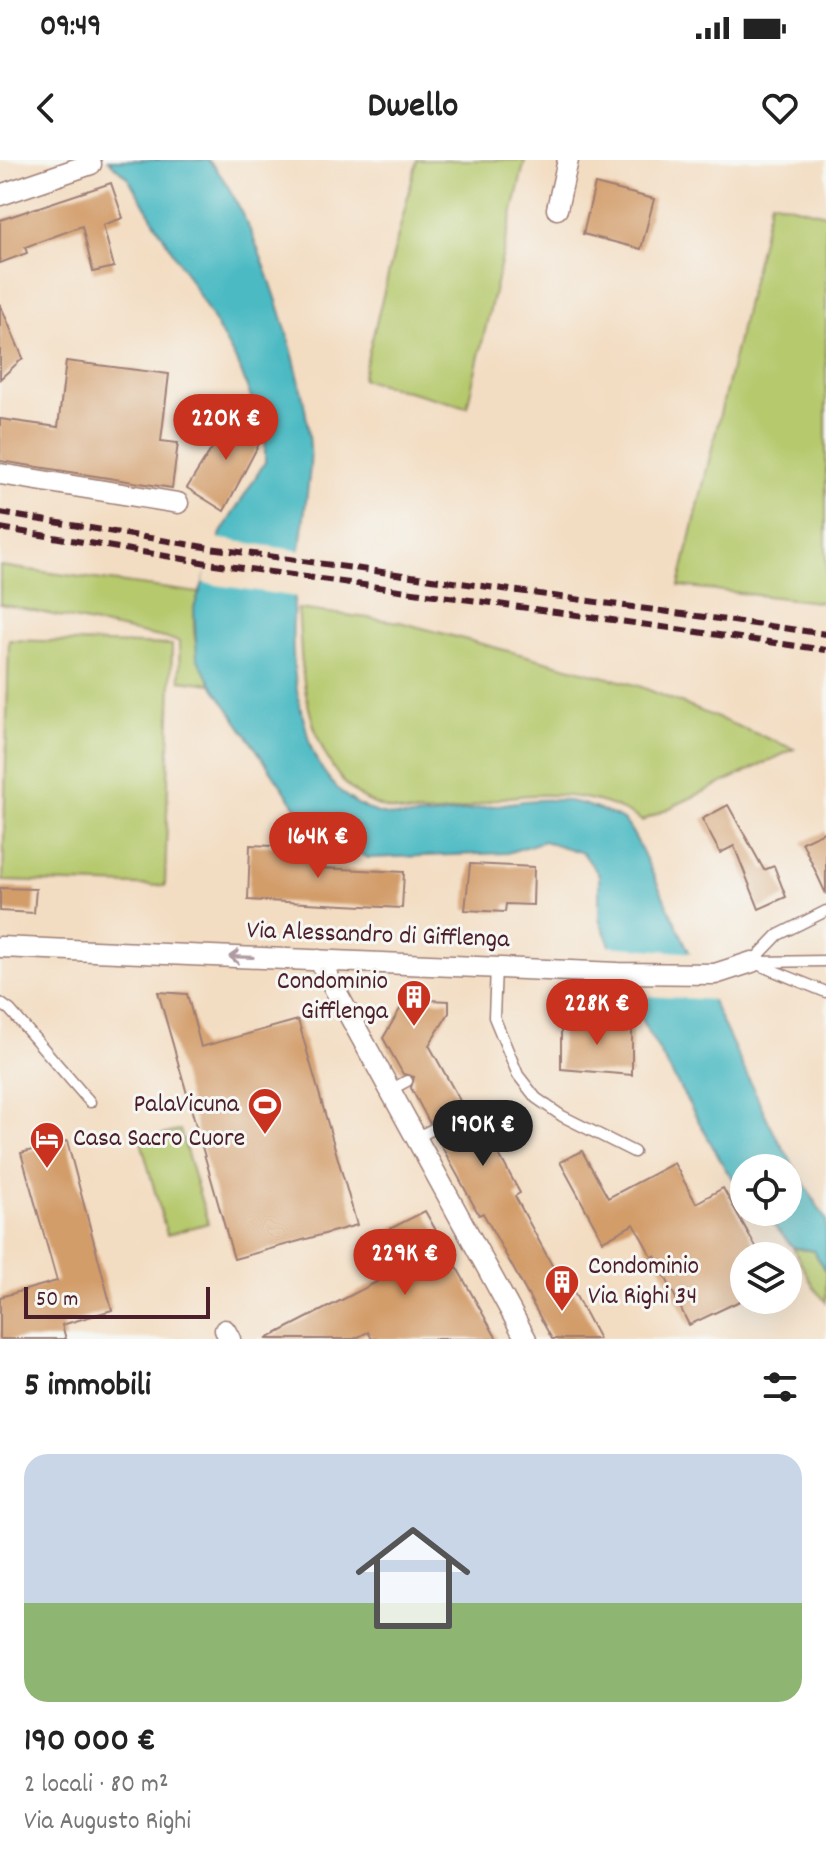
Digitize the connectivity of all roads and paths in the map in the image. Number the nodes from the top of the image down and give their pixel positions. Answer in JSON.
{"nodes":[{"id":1,"x":568,"y":160,"type":"edge"},
{"id":2,"x":91,"y":164,"type":"dead end"},
{"id":3,"x":0,"y":195,"type":"edge"},
{"id":4,"x":557,"y":209,"type":"dead end"},
{"id":5,"x":0,"y":474,"type":"edge"},
{"id":6,"x":178,"y":503,"type":"dead end"},
{"id":7,"x":826,"y":911,"type":"edge"},
{"id":8,"x":0,"y":947,"type":"edge"},
{"id":9,"x":319,"y":960,"type":"junction"},
{"id":10,"x":826,"y":961,"type":"edge"},
{"id":11,"x":752,"y":962,"type":"junction"},
{"id":12,"x":496,"y":967,"type":"junction"},
{"id":13,"x":826,"y":992,"type":"edge"},
{"id":14,"x":0,"y":1003,"type":"edge"},
{"id":15,"x":90,"y":1102,"type":"dead end"},
{"id":16,"x":634,"y":1152,"type":"dead end"},
{"id":17,"x":526,"y":1339,"type":"edge"}],
"edges":[{"from":1,"to":4,"type":"street"},
{"from":2,"to":3,"type":"street"},
{"from":5,"to":6,"type":"street"},
{"from":7,"to":11,"type":"lane"},
{"from":9,"to":8,"type":"street","name":"Via Alessandro di Gifflenga","one_way":true},
{"from":9,"to":12,"type":"street","name":"Via Alessandro di Gifflenga"},
{"from":9,"to":17,"type":"street"},
{"from":10,"to":11,"type":"lane"},
{"from":11,"to":12,"type":"street","name":"Via Alessandro di Gifflenga"},
{"from":11,"to":13,"type":"lane"},
{"from":12,"to":16,"type":"lane"},
{"from":14,"to":15,"type":"lane"}]}
